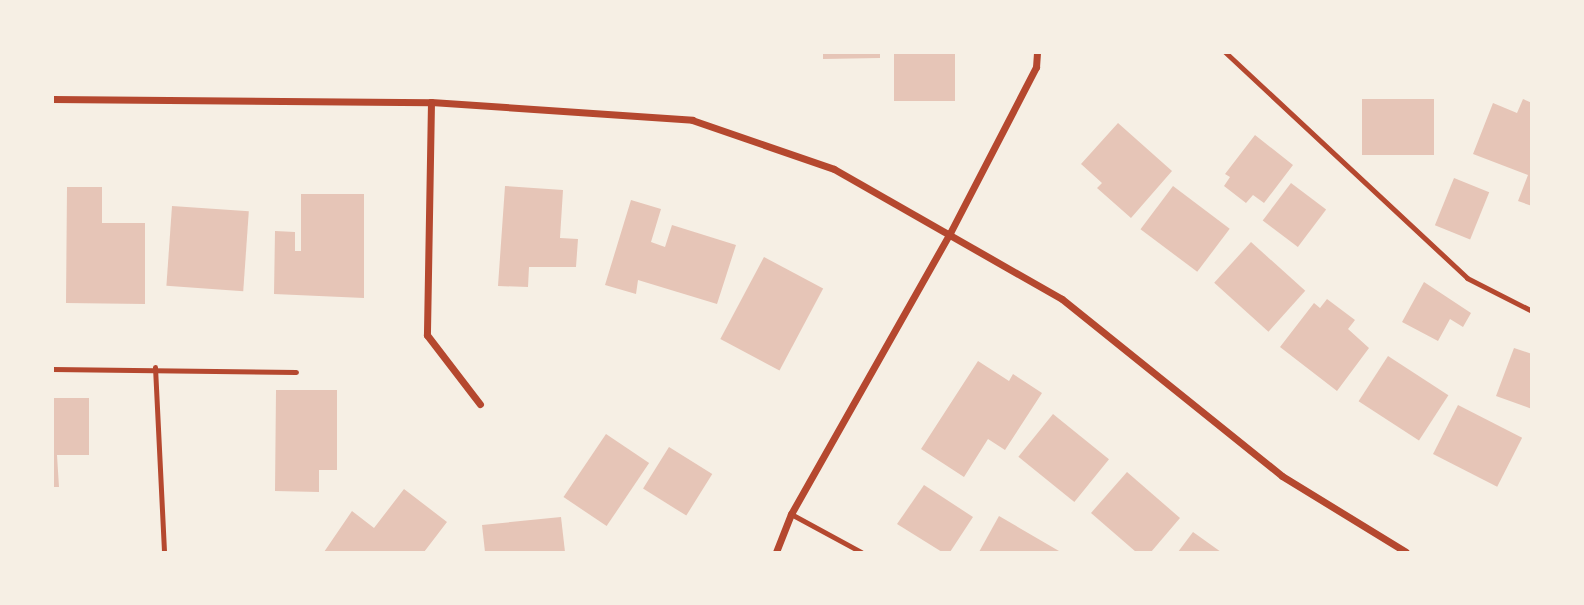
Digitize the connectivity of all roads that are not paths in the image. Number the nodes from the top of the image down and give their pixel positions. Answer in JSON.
{"nodes":[{"id":1,"x":1037,"y":52,"type":"edge"},
{"id":2,"x":1225,"y":52,"type":"edge"},
{"id":3,"x":52,"y":99,"type":"edge"},
{"id":4,"x":431,"y":103,"type":"junction"},
{"id":5,"x":950,"y":233,"type":"junction"},
{"id":6,"x":1531,"y":311,"type":"edge"},
{"id":7,"x":155,"y":367,"type":"junction"},
{"id":8,"x":52,"y":369,"type":"edge"},
{"id":9,"x":296,"y":372,"type":"dead end"},
{"id":10,"x":480,"y":404,"type":"dead end"},
{"id":11,"x":791,"y":514,"type":"junction"},
{"id":12,"x":164,"y":552,"type":"edge"},
{"id":13,"x":776,"y":552,"type":"edge"},
{"id":14,"x":861,"y":552,"type":"edge"},
{"id":15,"x":1406,"y":552,"type":"edge"}],
"edges":[{"from":1,"to":5,"type":"street"},
{"from":2,"to":6,"type":"lane"},
{"from":3,"to":4,"type":"street"},
{"from":4,"to":5,"type":"street"},
{"from":4,"to":10,"type":"street"},
{"from":5,"to":11,"type":"street"},
{"from":5,"to":15,"type":"street"},
{"from":7,"to":8,"type":"lane"},
{"from":7,"to":9,"type":"lane"},
{"from":7,"to":12,"type":"lane"},
{"from":11,"to":13,"type":"street"},
{"from":11,"to":14,"type":"lane"}]}
